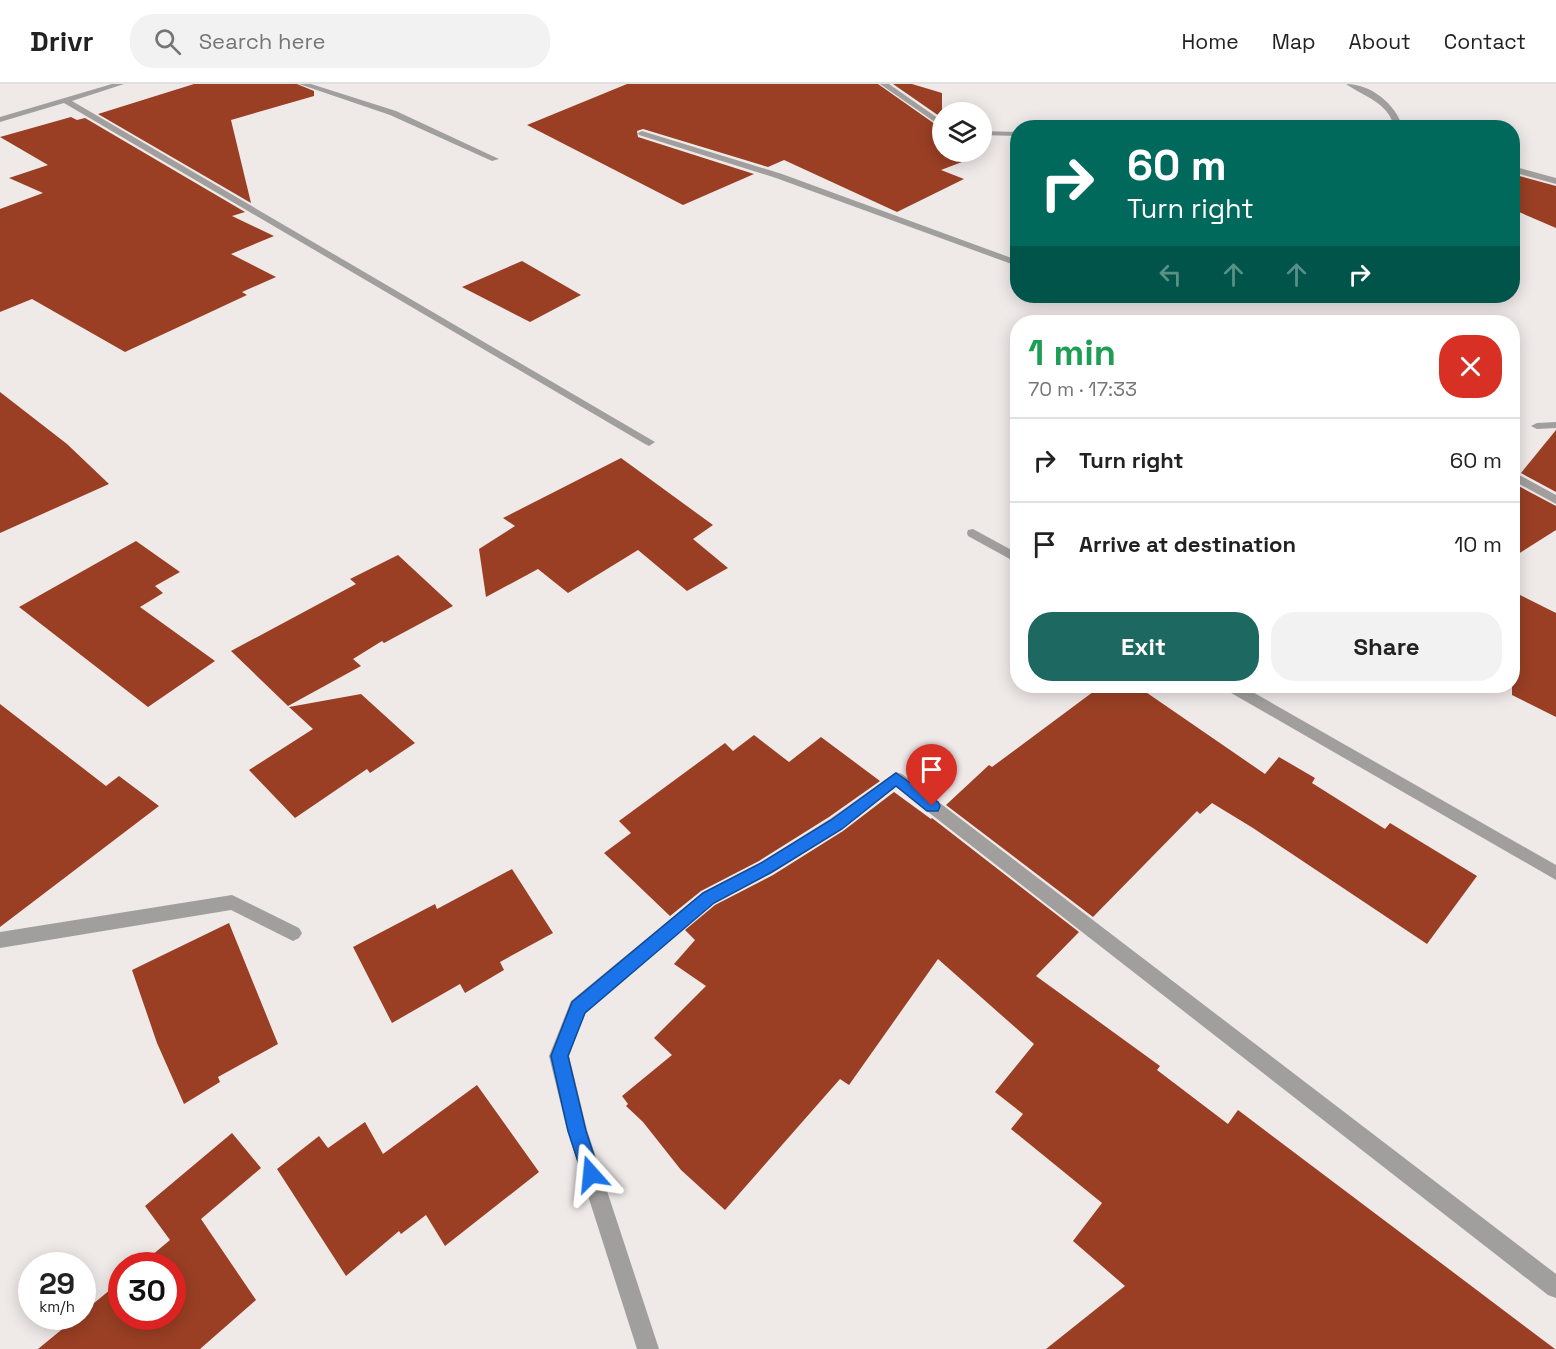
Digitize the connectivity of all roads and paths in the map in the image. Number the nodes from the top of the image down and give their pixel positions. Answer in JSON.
{"nodes":[{"id":1,"x":120,"y":84,"type":"edge"},
{"id":2,"x":303,"y":84,"type":"edge"},
{"id":3,"x":884,"y":84,"type":"edge"},
{"id":4,"x":1350,"y":84,"type":"edge"},
{"id":5,"x":66,"y":101,"type":"junction"},
{"id":6,"x":932,"y":118,"type":"edge"},
{"id":7,"x":0,"y":120,"type":"edge"},
{"id":8,"x":1396,"y":120,"type":"edge"},
{"id":9,"x":642,"y":133,"type":"dead end"},
{"id":10,"x":992,"y":133,"type":"edge"},
{"id":11,"x":1010,"y":134,"type":"edge"},
{"id":12,"x":495,"y":159,"type":"dead end"},
{"id":13,"x":1520,"y":171,"type":"edge"},
{"id":14,"x":1556,"y":181,"type":"edge"},
{"id":15,"x":1010,"y":260,"type":"edge"},
{"id":16,"x":1556,"y":425,"type":"edge"},
{"id":17,"x":1537,"y":426,"type":"dead end"},
{"id":18,"x":649,"y":442,"type":"dead end"},
{"id":19,"x":1520,"y":480,"type":"edge"},
{"id":20,"x":1556,"y":500,"type":"edge"},
{"id":21,"x":973,"y":533,"type":"dead end"},
{"id":22,"x":1010,"y":555,"type":"edge"},
{"id":23,"x":1243,"y":693,"type":"edge"},
{"id":24,"x":1556,"y":873,"type":"edge"},
{"id":25,"x":293,"y":933,"type":"dead end"},
{"id":26,"x":0,"y":940,"type":"edge"},
{"id":27,"x":1556,"y":1287,"type":"edge"},
{"id":28,"x":648,"y":1349,"type":"edge"}],
"edges":[{"from":1,"to":5,"type":"street"},
{"from":2,"to":12,"type":"street"},
{"from":3,"to":6,"type":"street"},
{"from":4,"to":8,"type":"street"},
{"from":5,"to":7,"type":"street"},
{"from":5,"to":18,"type":"street"},
{"from":9,"to":15,"type":"street"},
{"from":10,"to":11,"type":"street"},
{"from":13,"to":14,"type":"street"},
{"from":16,"to":17,"type":"street"},
{"from":19,"to":20,"type":"street"},
{"from":21,"to":22,"type":"street"},
{"from":23,"to":24,"type":"street"},
{"from":25,"to":26,"type":"street"},
{"from":27,"to":28,"type":"street"}]}
